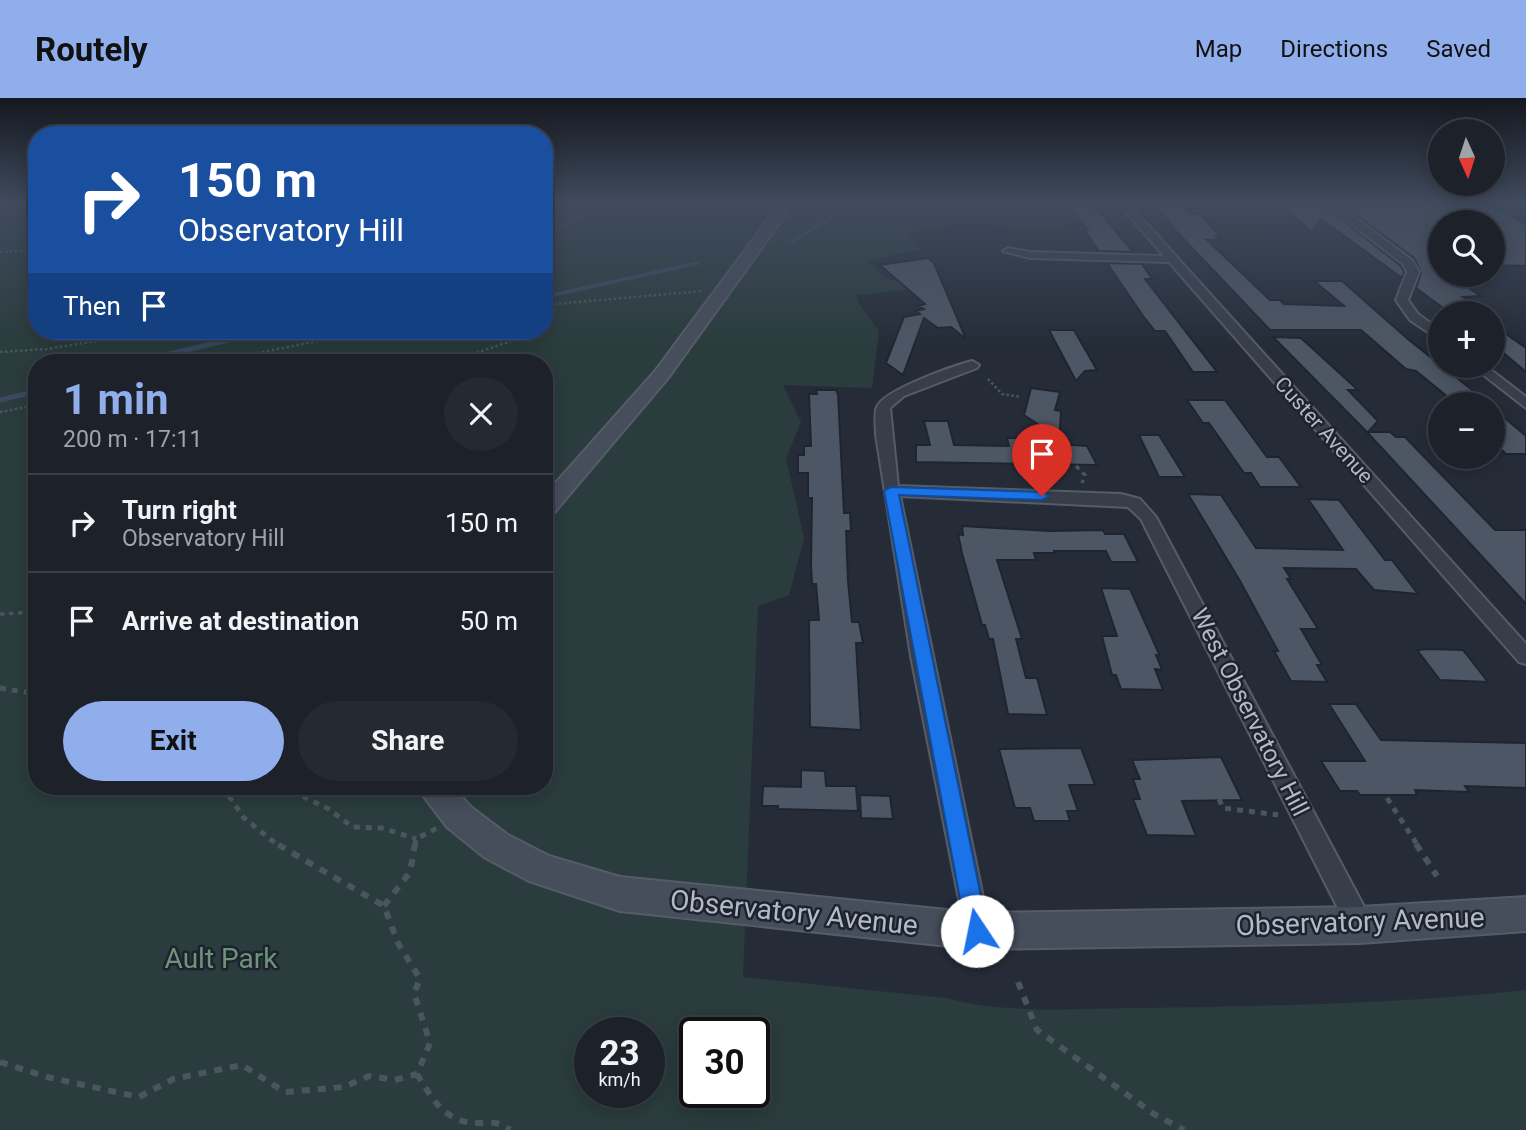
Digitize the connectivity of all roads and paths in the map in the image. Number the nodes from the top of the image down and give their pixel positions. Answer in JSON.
{"nodes":[{"id":1,"x":28,"y":250,"type":"edge"},
{"id":2,"x":752,"y":250,"type":"edge"},
{"id":3,"x":1165,"y":250,"type":"edge"},
{"id":4,"x":1392,"y":250,"type":"edge"},
{"id":5,"x":1008,"y":251,"type":"dead end"},
{"id":6,"x":0,"y":252,"type":"edge"},
{"id":7,"x":1173,"y":259,"type":"junction"},
{"id":8,"x":721,"y":292,"type":"junction"},
{"id":9,"x":553,"y":304,"type":"edge"},
{"id":10,"x":1428,"y":327,"type":"edge"},
{"id":11,"x":103,"y":340,"type":"edge"},
{"id":12,"x":322,"y":340,"type":"edge"},
{"id":13,"x":514,"y":340,"type":"edge"},
{"id":14,"x":0,"y":352,"type":"edge"},
{"id":15,"x":253,"y":354,"type":"edge"},
{"id":16,"x":473,"y":354,"type":"edge"},
{"id":17,"x":972,"y":365,"type":"dead end"},
{"id":18,"x":1493,"y":378,"type":"edge"},
{"id":19,"x":988,"y":379,"type":"dead end"},
{"id":20,"x":1021,"y":397,"type":"dead end"},
{"id":21,"x":1526,"y":404,"type":"edge"},
{"id":22,"x":28,"y":407,"type":"edge"},
{"id":23,"x":0,"y":412,"type":"edge"},
{"id":24,"x":891,"y":491,"type":"junction"},
{"id":25,"x":553,"y":500,"type":"edge"},
{"id":26,"x":28,"y":612,"type":"edge"},
{"id":27,"x":0,"y":614,"type":"edge"},
{"id":28,"x":1526,"y":657,"type":"edge"},
{"id":29,"x":0,"y":688,"type":"edge"},
{"id":30,"x":28,"y":693,"type":"edge"},
{"id":31,"x":228,"y":795,"type":"edge"},
{"id":32,"x":300,"y":795,"type":"edge"},
{"id":33,"x":440,"y":795,"type":"edge"},
{"id":34,"x":1387,"y":798,"type":"dead end"},
{"id":35,"x":1219,"y":799,"type":"dead end"},
{"id":36,"x":1304,"y":816,"type":"junction"},
{"id":37,"x":459,"y":817,"type":"junction"},
{"id":38,"x":416,"y":839,"type":"junction"},
{"id":39,"x":1437,"y":876,"type":"dead end"},
{"id":40,"x":384,"y":906,"type":"junction"},
{"id":41,"x":1526,"y":914,"type":"edge"},
{"id":42,"x":1360,"y":925,"type":"junction"},
{"id":43,"x":977,"y":931,"type":"junction"},
{"id":44,"x":1018,"y":982,"type":"dead end"},
{"id":45,"x":0,"y":1062,"type":"edge"},
{"id":46,"x":417,"y":1074,"type":"junction"},
{"id":47,"x":510,"y":1130,"type":"edge"},
{"id":48,"x":1184,"y":1130,"type":"edge"}],
"edges":[{"from":1,"to":6,"type":"path"},
{"from":2,"to":8,"type":"street"},
{"from":3,"to":7,"type":"street","name":"Custer Avenue"},
{"from":4,"to":10,"type":"street"},
{"from":5,"to":7,"type":"street"},
{"from":7,"to":28,"type":"street","name":"Custer Avenue"},
{"from":8,"to":9,"type":"path"},
{"from":8,"to":25,"type":"street"},
{"from":11,"to":14,"type":"path"},
{"from":12,"to":15,"type":"path"},
{"from":13,"to":16,"type":"path"},
{"from":17,"to":24,"type":"street"},
{"from":18,"to":21,"type":"street"},
{"from":19,"to":20,"type":"path"},
{"from":22,"to":23,"type":"path"},
{"from":24,"to":36,"type":"street","name":"West Observatory Hill"},
{"from":24,"to":43,"type":"street"},
{"from":26,"to":27,"type":"path"},
{"from":29,"to":30,"type":"path"},
{"from":31,"to":40,"type":"path"},
{"from":32,"to":38,"type":"path"},
{"from":33,"to":37,"type":"street","name":"Observatory Avenue"},
{"from":34,"to":39,"type":"path"},
{"from":35,"to":36,"type":"path"},
{"from":36,"to":42,"type":"street","name":"West Observatory Hill"},
{"from":37,"to":38,"type":"path"},
{"from":37,"to":43,"type":"street","name":"Observatory Avenue"},
{"from":38,"to":40,"type":"path"},
{"from":40,"to":46,"type":"path"},
{"from":41,"to":42,"type":"street","name":"Observatory Avenue"},
{"from":42,"to":43,"type":"street","name":"Observatory Avenue"},
{"from":44,"to":48,"type":"path"},
{"from":45,"to":46,"type":"path"},
{"from":46,"to":47,"type":"path"}]}
